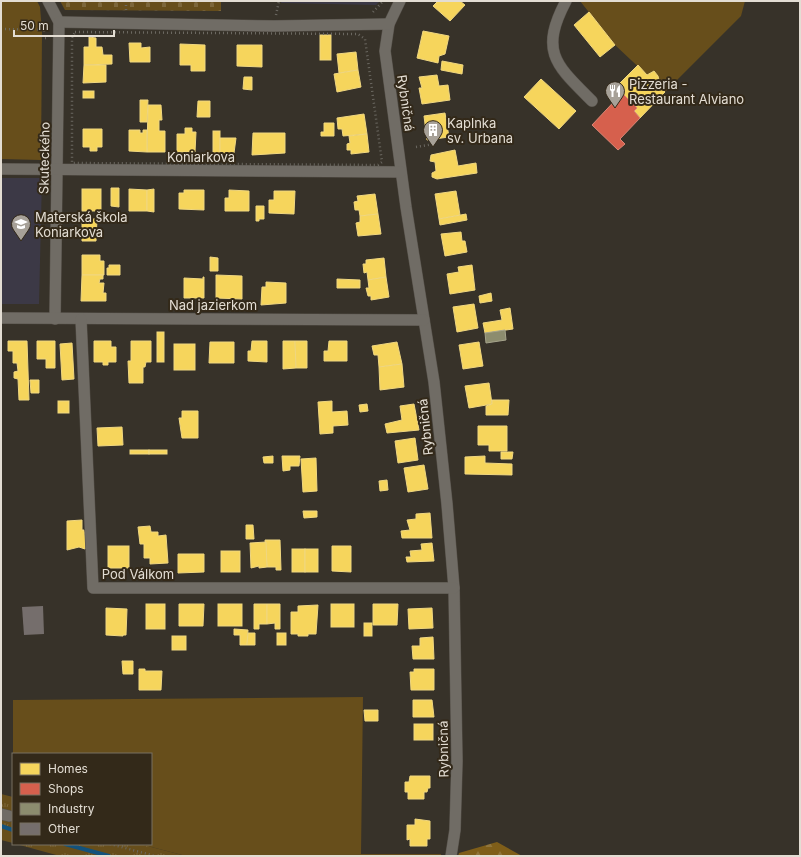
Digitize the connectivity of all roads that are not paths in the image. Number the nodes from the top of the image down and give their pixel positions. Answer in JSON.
{"nodes":[{"id":1,"x":48,"y":1,"type":"edge"},
{"id":2,"x":400,"y":1,"type":"edge"},
{"id":3,"x":566,"y":1,"type":"edge"},
{"id":4,"x":59,"y":22,"type":"junction"},
{"id":5,"x":389,"y":24,"type":"junction"},
{"id":6,"x":592,"y":100,"type":"dead end"},
{"id":7,"x":1,"y":169,"type":"edge"},
{"id":8,"x":58,"y":170,"type":"junction"},
{"id":9,"x":401,"y":172,"type":"junction"},
{"id":10,"x":1,"y":318,"type":"edge"},
{"id":11,"x":55,"y":318,"type":"junction"},
{"id":12,"x":81,"y":319,"type":"junction"},
{"id":13,"x":424,"y":320,"type":"junction"},
{"id":14,"x":454,"y":588,"type":"junction"},
{"id":15,"x":451,"y":856,"type":"edge"}],
"edges":[{"from":1,"to":4,"type":"street","name":"Skuteckého"},
{"from":2,"to":5,"type":"street","name":"Rybničná"},
{"from":3,"to":6,"type":"street"},
{"from":4,"to":5,"type":"street"},
{"from":4,"to":8,"type":"street","name":"Skuteckého"},
{"from":5,"to":9,"type":"street","name":"Rybničná"},
{"from":7,"to":8,"type":"street","name":"Koniarkova"},
{"from":8,"to":9,"type":"street","name":"Koniarkova"},
{"from":8,"to":11,"type":"street","name":"Skuteckého"},
{"from":9,"to":13,"type":"street","name":"Rybničná"},
{"from":10,"to":11,"type":"street","name":"Nad jazierkom"},
{"from":11,"to":12,"type":"street","name":"Nad jazierkom"},
{"from":12,"to":13,"type":"street","name":"Nad jazierkom"},
{"from":12,"to":14,"type":"street","name":"Pod Válkom"},
{"from":13,"to":14,"type":"street","name":"Rybničná"},
{"from":14,"to":15,"type":"street","name":"Rybničná"}]}
